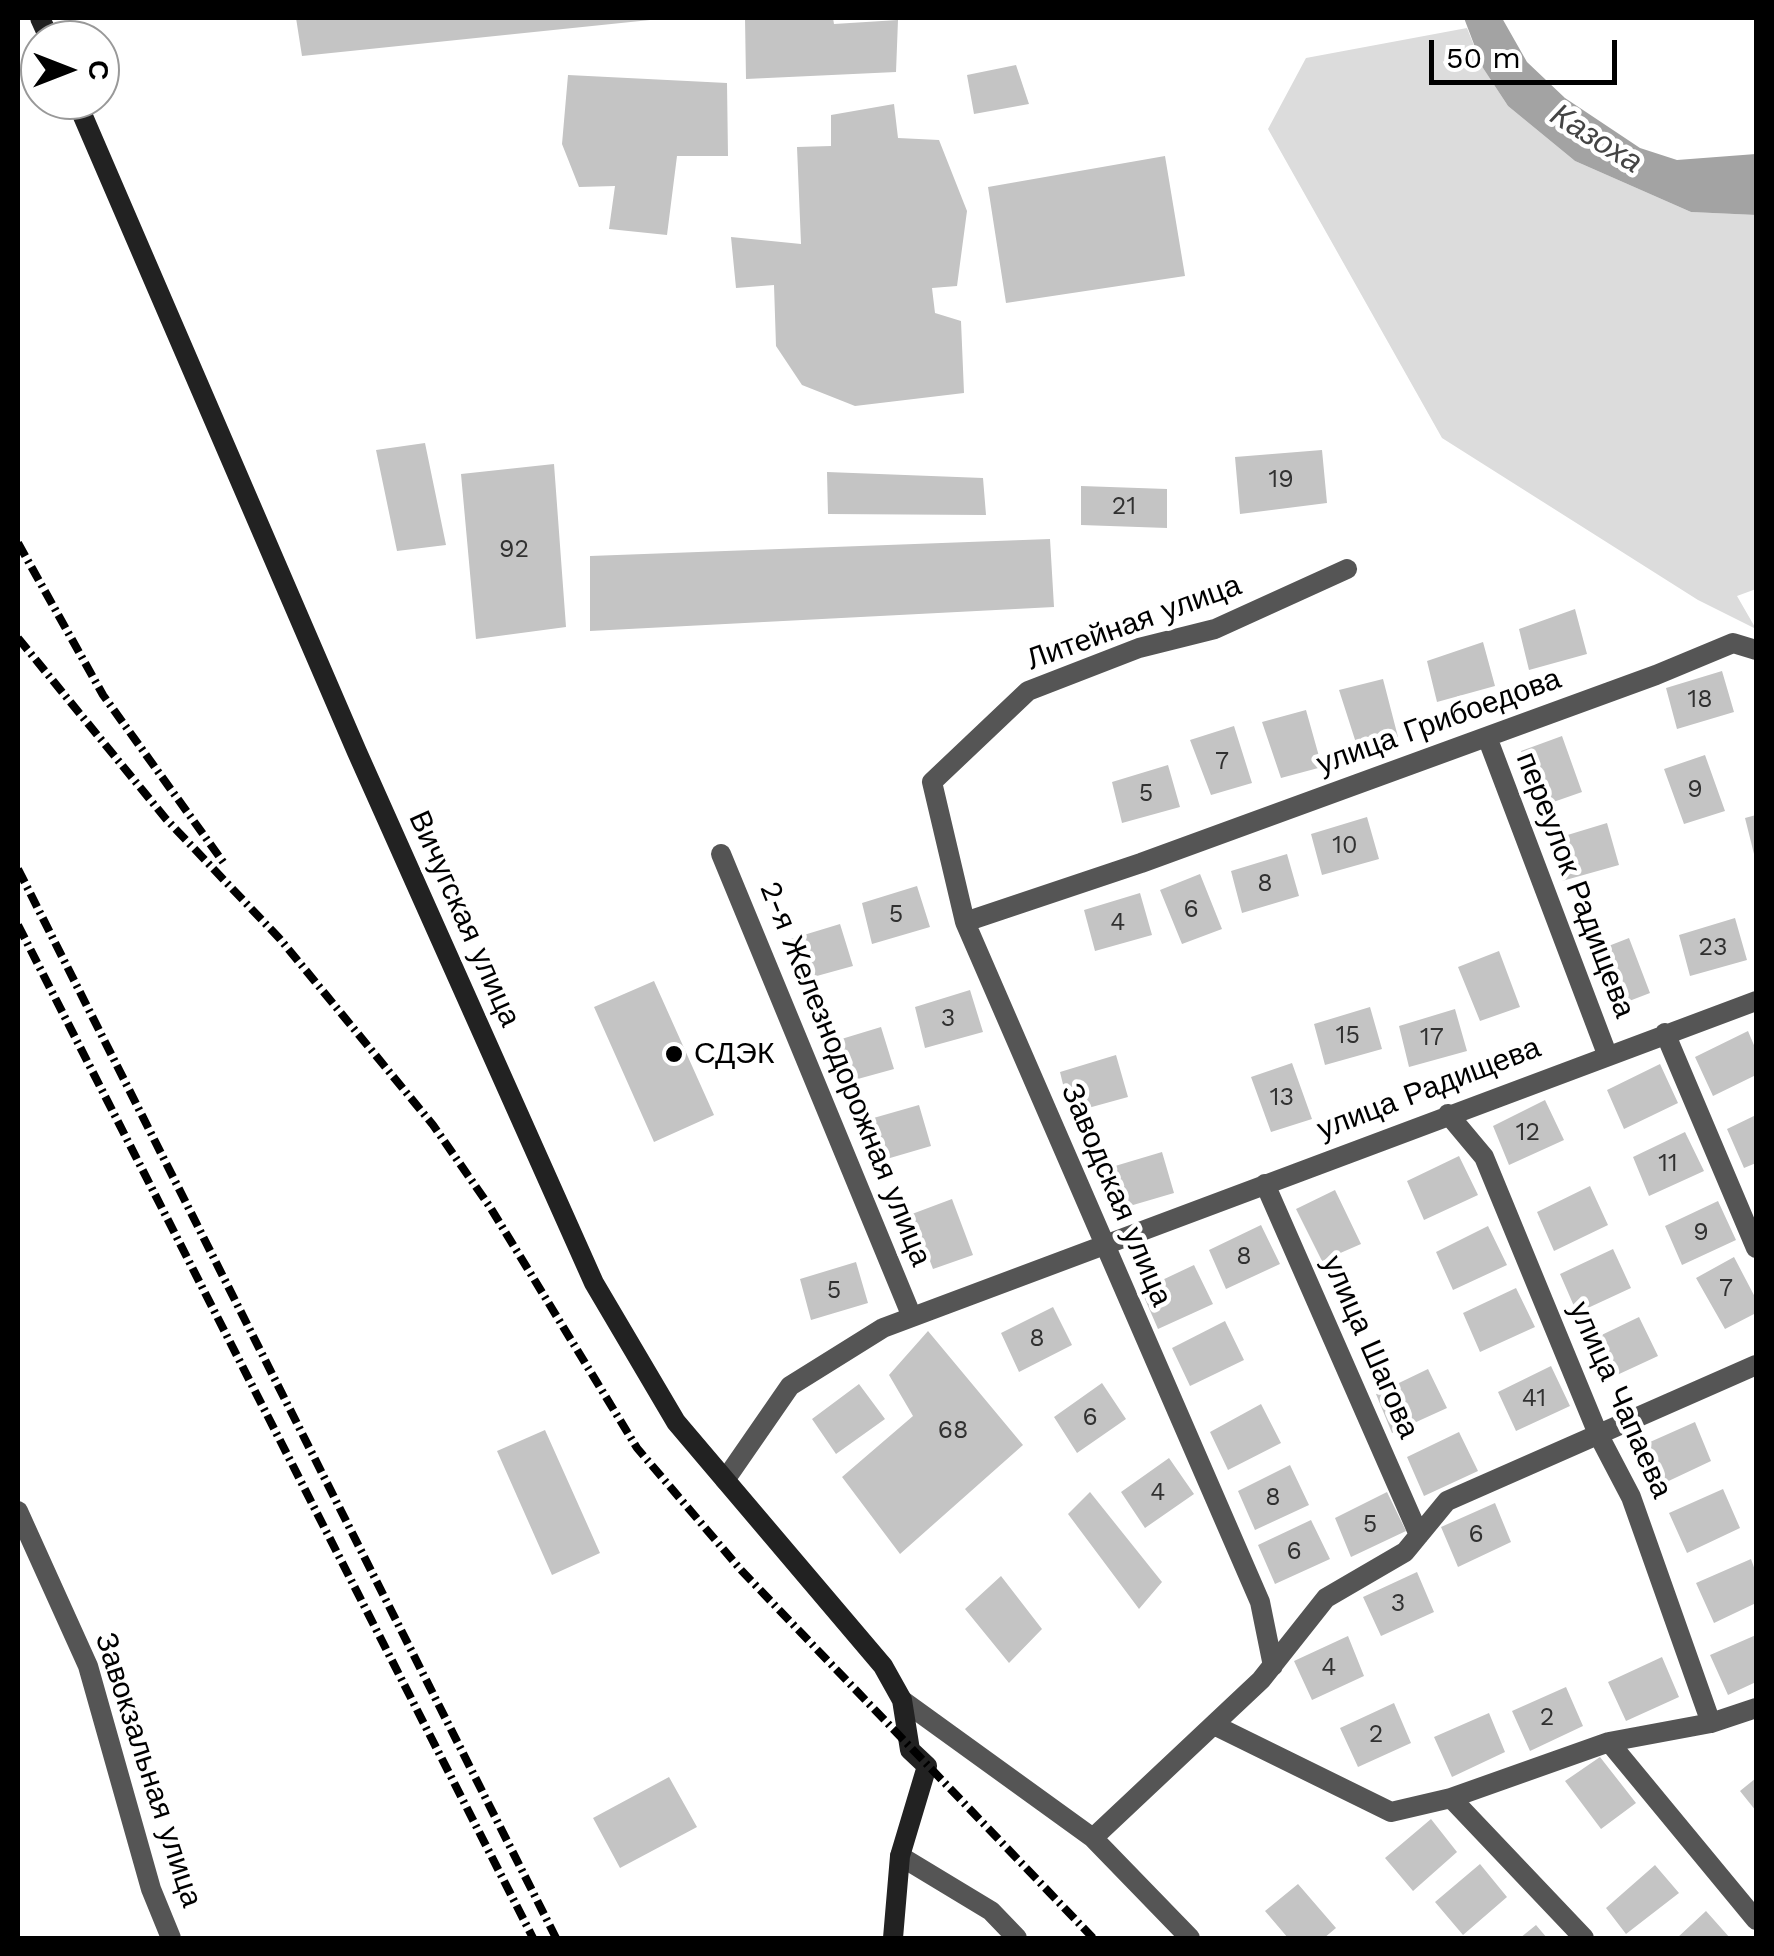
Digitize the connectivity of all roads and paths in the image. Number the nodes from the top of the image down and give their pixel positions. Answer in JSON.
{"nodes":[{"id":1,"x":85,"y":120,"type":"edge"},
{"id":2,"x":1347,"y":569,"type":"dead end"},
{"id":3,"x":1756,"y":650,"type":"edge"},
{"id":4,"x":1487,"y":737,"type":"junction"},
{"id":5,"x":721,"y":854,"type":"dead end"},
{"id":6,"x":966,"y":922,"type":"junction"},
{"id":7,"x":1756,"y":1001,"type":"edge"},
{"id":8,"x":1665,"y":1034,"type":"junction"},
{"id":9,"x":1607,"y":1054,"type":"junction"},
{"id":10,"x":1448,"y":1114,"type":"junction"},
{"id":11,"x":1265,"y":1184,"type":"junction"},
{"id":12,"x":1115,"y":1240,"type":"junction"},
{"id":13,"x":1756,"y":1248,"type":"edge"},
{"id":14,"x":912,"y":1317,"type":"junction"},
{"id":15,"x":1756,"y":1365,"type":"edge"},
{"id":16,"x":1598,"y":1434,"type":"junction"},
{"id":17,"x":725,"y":1480,"type":"junction"},
{"id":18,"x":18,"y":1511,"type":"edge"},
{"id":19,"x":1419,"y":1535,"type":"junction"},
{"id":20,"x":1273,"y":1666,"type":"junction"},
{"id":21,"x":902,"y":1700,"type":"junction"},
{"id":22,"x":1756,"y":1709,"type":"edge"},
{"id":23,"x":1711,"y":1722,"type":"junction"},
{"id":24,"x":1214,"y":1725,"type":"junction"},
{"id":25,"x":1609,"y":1742,"type":"junction"},
{"id":26,"x":1451,"y":1798,"type":"junction"},
{"id":27,"x":1093,"y":1838,"type":"junction"},
{"id":28,"x":900,"y":1856,"type":"junction"},
{"id":29,"x":1756,"y":1920,"type":"edge"},
{"id":30,"x":171,"y":1938,"type":"edge"},
{"id":31,"x":893,"y":1938,"type":"edge"},
{"id":32,"x":1017,"y":1938,"type":"edge"},
{"id":33,"x":1190,"y":1938,"type":"edge"},
{"id":34,"x":1584,"y":1938,"type":"edge"}],
"edges":[{"from":1,"to":17,"type":"main road","name":"Вичугская улица"},
{"from":2,"to":6,"type":"street","name":"Литейная улица"},
{"from":3,"to":4,"type":"street","name":"улица Грибоедова"},
{"from":4,"to":6,"type":"street","name":"улица Грибоедова"},
{"from":4,"to":9,"type":"street","name":"переулок Радищева"},
{"from":5,"to":14,"type":"street","name":"2-я Железнодорожная улица"},
{"from":6,"to":12,"type":"street","name":"Заводская улица"},
{"from":7,"to":8,"type":"street","name":"улица Радищева"},
{"from":8,"to":9,"type":"street","name":"улица Радищева"},
{"from":8,"to":13,"type":"street"},
{"from":9,"to":10,"type":"street","name":"улица Радищева"},
{"from":10,"to":11,"type":"street","name":"улица Радищева"},
{"from":10,"to":16,"type":"street","name":"улица Чапаева"},
{"from":11,"to":12,"type":"street","name":"улица Радищева"},
{"from":11,"to":19,"type":"street","name":"улица Шагова"},
{"from":12,"to":14,"type":"street","name":"улица Радищева"},
{"from":12,"to":20,"type":"street","name":"Заводская улица"},
{"from":14,"to":17,"type":"street","name":"улица Радищева"},
{"from":15,"to":16,"type":"street"},
{"from":16,"to":19,"type":"street"},
{"from":16,"to":23,"type":"street","name":"улица Чапаева"},
{"from":17,"to":21,"type":"main road","name":"Вичугская улица"},
{"from":18,"to":30,"type":"street","name":"Завокзальная улица"},
{"from":19,"to":20,"type":"street"},
{"from":20,"to":24,"type":"street"},
{"from":21,"to":27,"type":"street","name":"Вичугская улица"},
{"from":21,"to":28,"type":"main road","name":"Вичугская улица"},
{"from":22,"to":23,"type":"street"},
{"from":23,"to":25,"type":"street"},
{"from":24,"to":26,"type":"street"},
{"from":24,"to":27,"type":"street"},
{"from":25,"to":26,"type":"street"},
{"from":25,"to":29,"type":"street"},
{"from":26,"to":34,"type":"street"},
{"from":27,"to":33,"type":"street","name":"Вичугская улица"},
{"from":28,"to":31,"type":"main road","name":"Вичугская улица"},
{"from":28,"to":32,"type":"street"}]}
